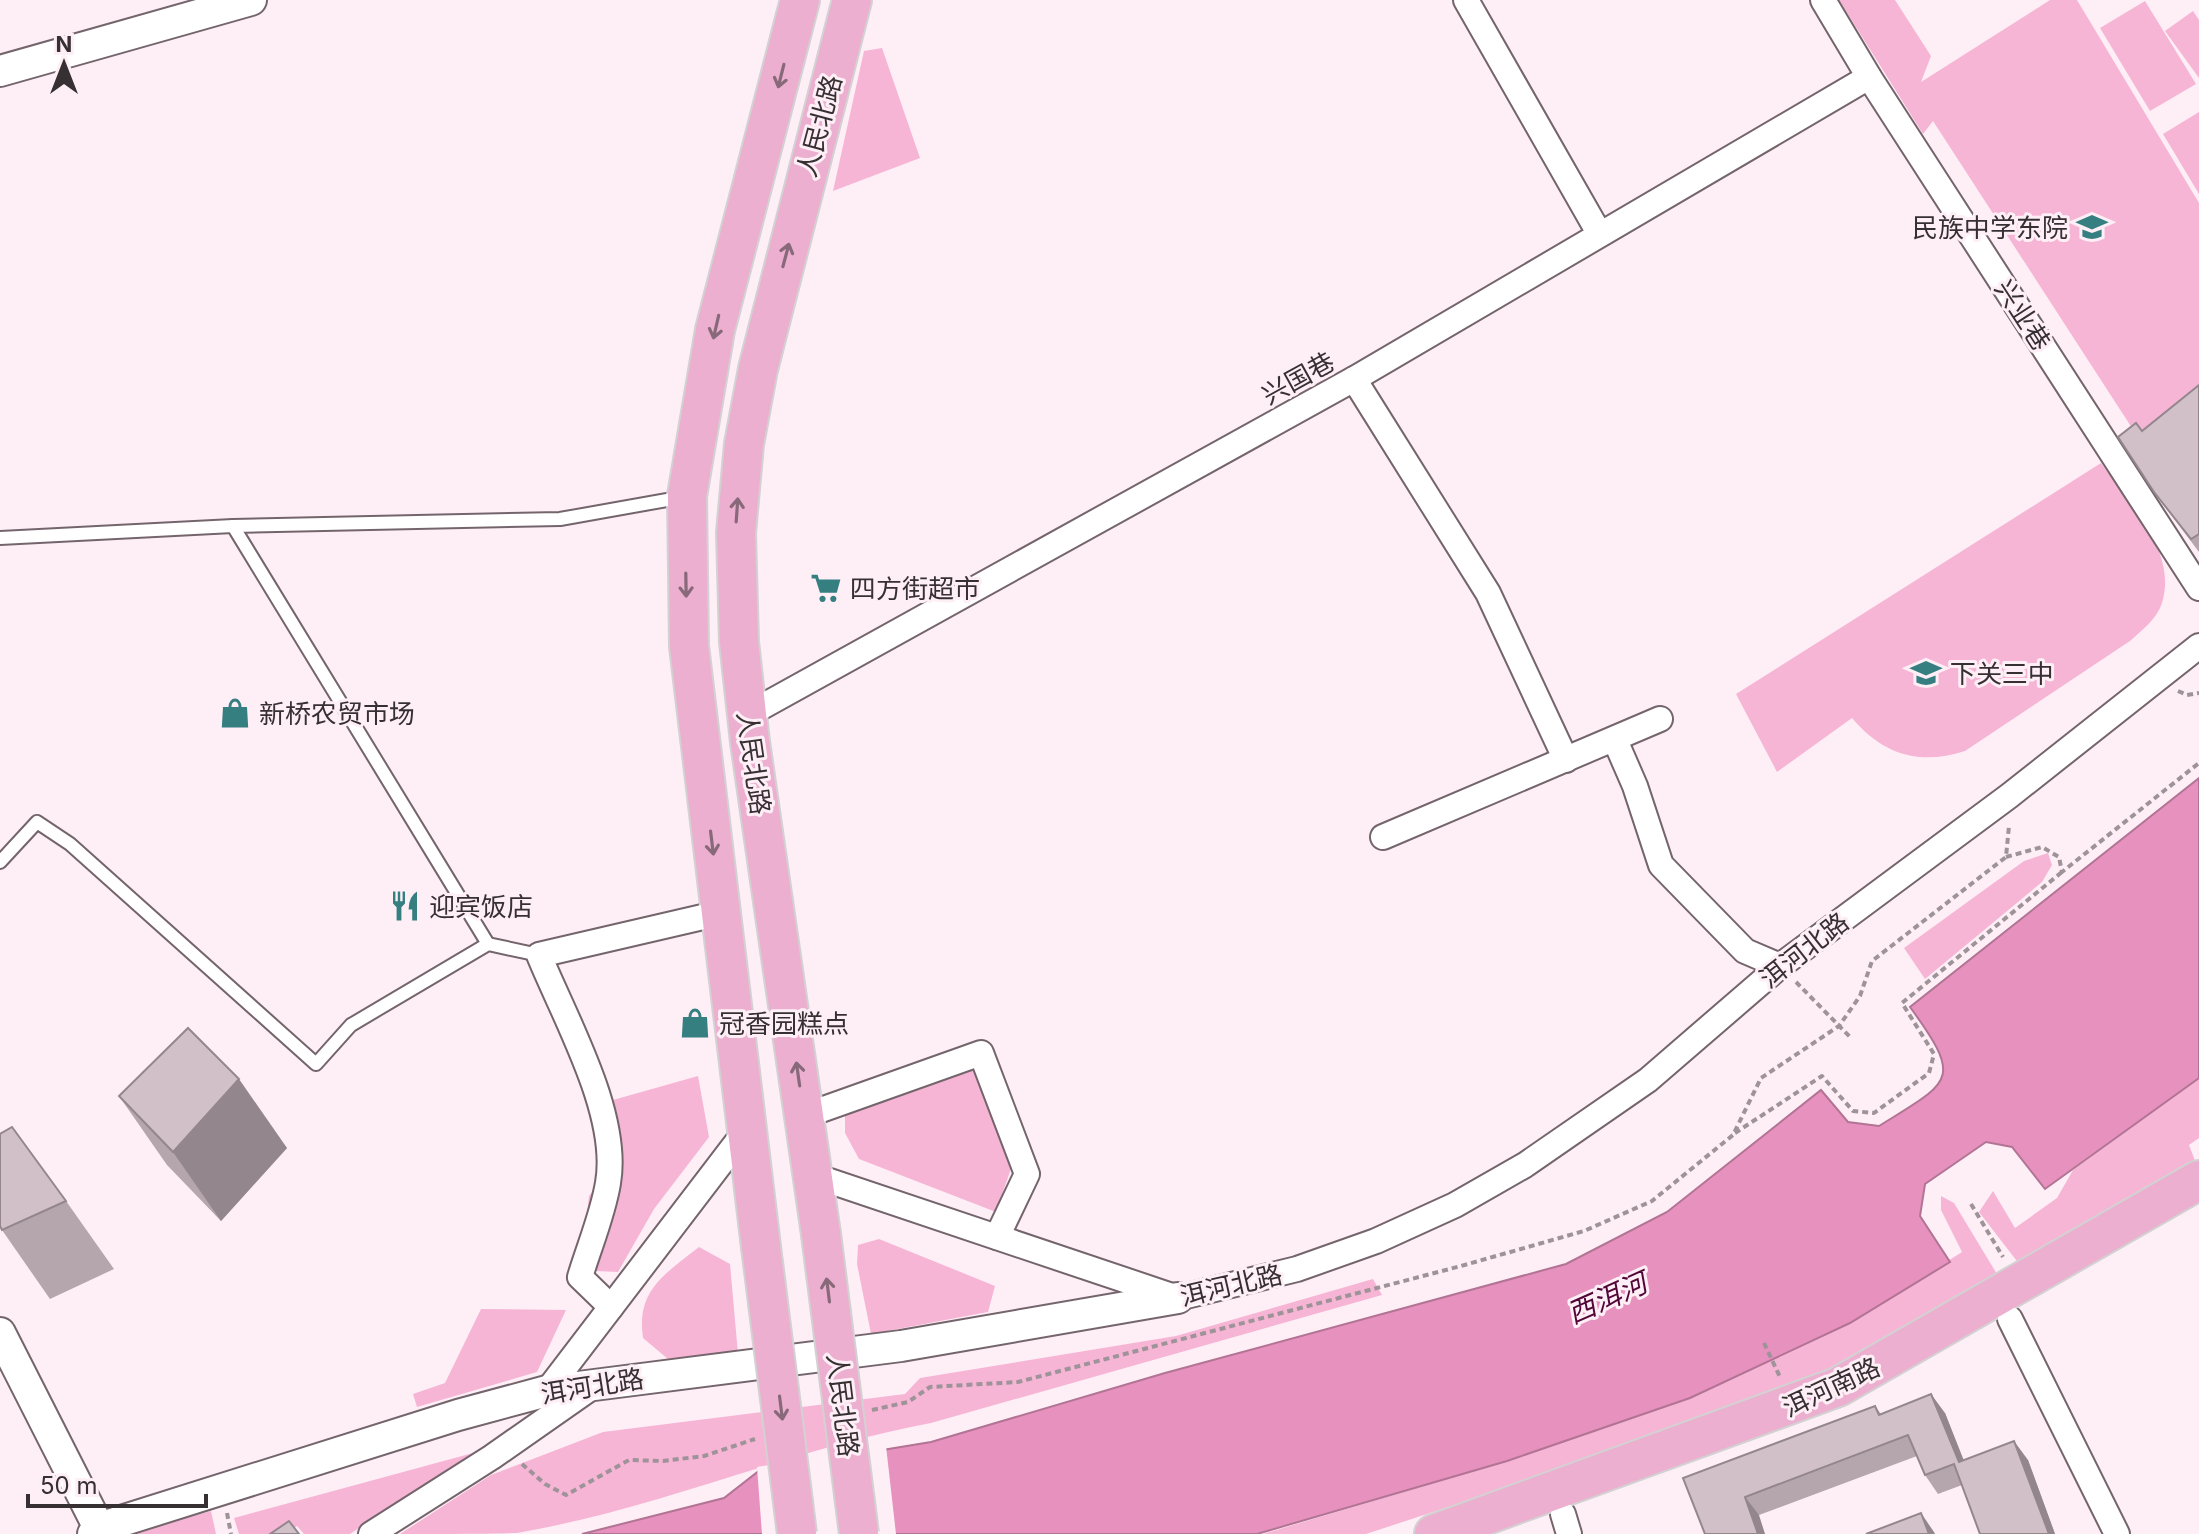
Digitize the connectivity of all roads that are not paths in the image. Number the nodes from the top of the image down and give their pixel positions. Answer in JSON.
{"nodes":[{"id":1,"x":251,"y":0,"type":"edge"},
{"id":2,"x":800,"y":0,"type":"edge"},
{"id":3,"x":852,"y":0,"type":"edge"},
{"id":4,"x":1466,"y":0,"type":"edge"},
{"id":5,"x":1823,"y":0,"type":"edge"},
{"id":6,"x":0,"y":71,"type":"edge"},
{"id":7,"x":1869,"y":77,"type":"junction"},
{"id":8,"x":1599,"y":233,"type":"junction"},
{"id":9,"x":1354,"y":379,"type":"junction"},
{"id":10,"x":687,"y":496,"type":"junction"},
{"id":11,"x":233,"y":526,"type":"junction"},
{"id":12,"x":0,"y":538,"type":"edge"},
{"id":13,"x":2199,"y":588,"type":"edge"},
{"id":14,"x":2199,"y":646,"type":"edge"},
{"id":15,"x":747,"y":715,"type":"junction"},
{"id":16,"x":1660,"y":719,"type":"dead end"},
{"id":17,"x":1615,"y":740,"type":"junction"},
{"id":18,"x":1566,"y":760,"type":"junction"},
{"id":19,"x":1383,"y":837,"type":"dead end"},
{"id":20,"x":0,"y":862,"type":"edge"},
{"id":21,"x":720,"y":913,"type":"junction"},
{"id":22,"x":488,"y":944,"type":"junction"},
{"id":23,"x":539,"y":955,"type":"junction"},
{"id":24,"x":1780,"y":966,"type":"junction"},
{"id":25,"x":804,"y":1116,"type":"junction"},
{"id":26,"x":747,"y":1129,"type":"junction"},
{"id":27,"x":812,"y":1175,"type":"junction"},
{"id":28,"x":2199,"y":1180,"type":"edge"},
{"id":29,"x":2199,"y":1209,"type":"edge"},
{"id":30,"x":997,"y":1237,"type":"junction"},
{"id":31,"x":1178,"y":1298,"type":"junction"},
{"id":32,"x":611,"y":1307,"type":"junction"},
{"id":33,"x":2010,"y":1319,"type":"junction"},
{"id":34,"x":0,"y":1333,"type":"edge"},
{"id":35,"x":598,"y":1383,"type":"junction"},
{"id":36,"x":547,"y":1391,"type":"junction"},
{"id":37,"x":1566,"y":1524,"type":"edge"},
{"id":38,"x":96,"y":1531,"type":"edge"},
{"id":39,"x":371,"y":1534,"type":"edge"},
{"id":40,"x":797,"y":1534,"type":"edge"},
{"id":41,"x":859,"y":1534,"type":"edge"},
{"id":42,"x":1434,"y":1534,"type":"edge"},
{"id":43,"x":1508,"y":1534,"type":"edge"},
{"id":44,"x":2117,"y":1534,"type":"edge"}],
"edges":[{"from":1,"to":6,"type":"street"},
{"from":2,"to":10,"type":"main road","name":"人民北路","one_way":true},
{"from":15,"to":3,"type":"main road","name":"人民北路","one_way":true},
{"from":4,"to":8,"type":"street"},
{"from":5,"to":7,"type":"street","name":"兴业巷"},
{"from":7,"to":8,"type":"street","name":"兴国巷"},
{"from":7,"to":13,"type":"street","name":"兴业巷"},
{"from":8,"to":9,"type":"street","name":"兴国巷"},
{"from":9,"to":15,"type":"street","name":"兴国巷"},
{"from":9,"to":18,"type":"street"},
{"from":10,"to":11,"type":"lane"},
{"from":10,"to":21,"type":"main road","name":"人民北路","one_way":true},
{"from":11,"to":12,"type":"lane"},
{"from":11,"to":22,"type":"lane"},
{"from":14,"to":24,"type":"street","name":"洱河北路"},
{"from":25,"to":15,"type":"main road","name":"人民北路","one_way":true},
{"from":16,"to":17,"type":"street"},
{"from":17,"to":18,"type":"street"},
{"from":17,"to":24,"type":"street"},
{"from":18,"to":19,"type":"street"},
{"from":20,"to":22,"type":"lane"},
{"from":21,"to":23,"type":"street"},
{"from":21,"to":26,"type":"main road","name":"人民北路"},
{"from":22,"to":23,"type":"lane"},
{"from":23,"to":32,"type":"street"},
{"from":24,"to":31,"type":"street","name":"洱河北路"},
{"from":25,"to":27,"type":"main road","name":"人民北路"},
{"from":25,"to":30,"type":"street"},
{"from":26,"to":32,"type":"street"},
{"from":26,"to":40,"type":"main road","name":"人民北路","one_way":true,"bridge":true},
{"from":27,"to":30,"type":"street"},
{"from":41,"to":27,"type":"main road","name":"人民北路","one_way":true,"bridge":true},
{"from":28,"to":42,"type":"main road","name":"洱河南路"},
{"from":29,"to":33,"type":"main road","name":"洱河南路"},
{"from":30,"to":31,"type":"street"},
{"from":31,"to":35,"type":"street","name":"洱河北路"},
{"from":32,"to":36,"type":"street"},
{"from":33,"to":37,"type":"main road","name":"洱河南路"},
{"from":33,"to":44,"type":"street"},
{"from":34,"to":38,"type":"street"},
{"from":35,"to":36,"type":"street","name":"洱河北路"},
{"from":35,"to":39,"type":"street"},
{"from":36,"to":38,"type":"street","name":"洱河北路"},
{"from":37,"to":43,"type":"main road","name":"洱河南路"}]}
